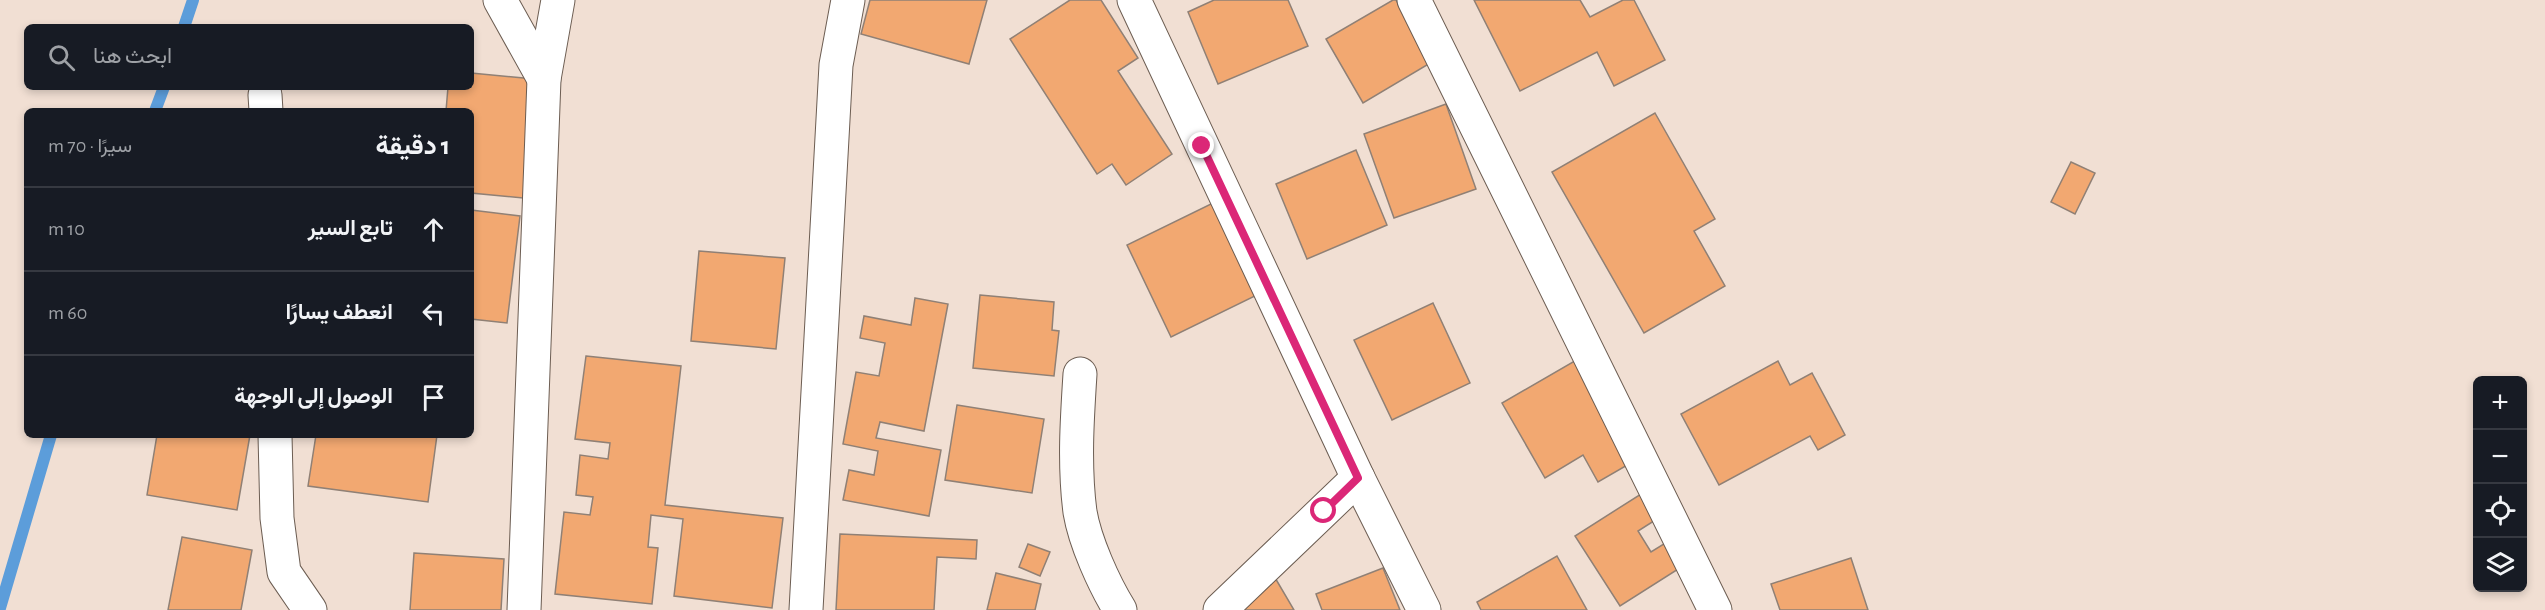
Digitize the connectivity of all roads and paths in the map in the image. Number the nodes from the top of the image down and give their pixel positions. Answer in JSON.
{"nodes":[{"id":1,"x":500,"y":0,"type":"edge"},
{"id":2,"x":558,"y":0,"type":"edge"},
{"id":3,"x":848,"y":0,"type":"edge"},
{"id":4,"x":1134,"y":0,"type":"edge"},
{"id":5,"x":1414,"y":0,"type":"edge"},
{"id":6,"x":544,"y":79,"type":"junction"},
{"id":7,"x":1080,"y":374,"type":"dead end"},
{"id":8,"x":275,"y":438,"type":"edge"},
{"id":9,"x":1358,"y":478,"type":"junction"},
{"id":10,"x":310,"y":610,"type":"edge"},
{"id":11,"x":524,"y":610,"type":"edge"},
{"id":12,"x":806,"y":610,"type":"edge"},
{"id":13,"x":1120,"y":610,"type":"edge"},
{"id":14,"x":1220,"y":610,"type":"edge"},
{"id":15,"x":1424,"y":610,"type":"edge"},
{"id":16,"x":1715,"y":610,"type":"edge"}],
"edges":[{"from":1,"to":6,"type":"street"},
{"from":2,"to":6,"type":"street"},
{"from":3,"to":12,"type":"street"},
{"from":4,"to":9,"type":"street"},
{"from":5,"to":16,"type":"street"},
{"from":6,"to":11,"type":"street"},
{"from":7,"to":13,"type":"street"},
{"from":8,"to":10,"type":"street"},
{"from":9,"to":14,"type":"street"},
{"from":9,"to":15,"type":"street"}]}
